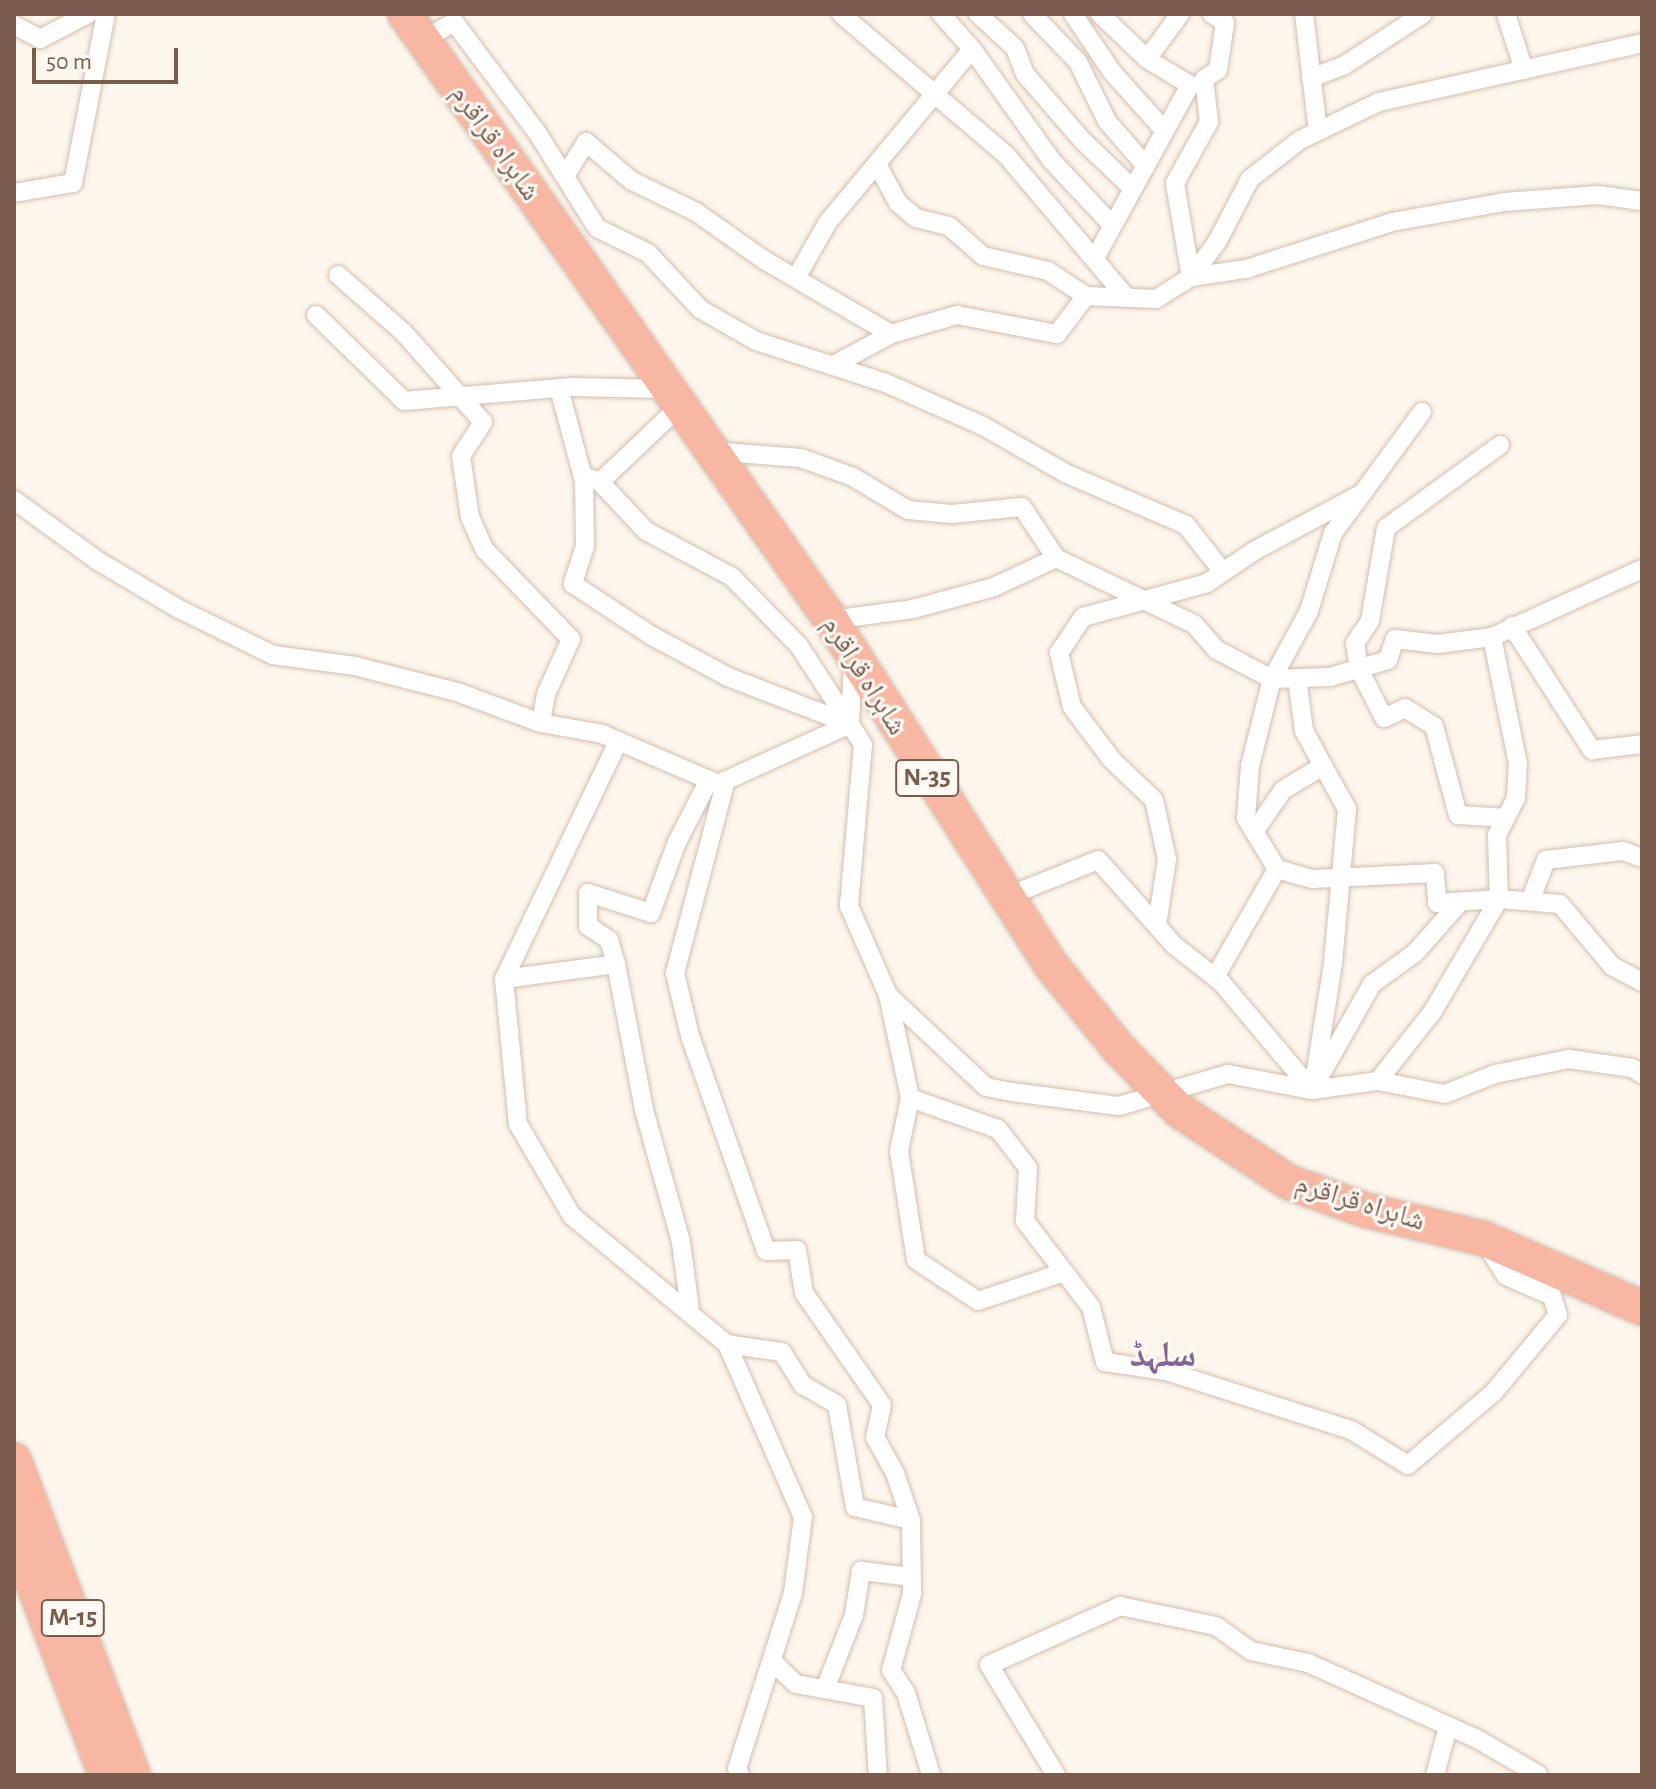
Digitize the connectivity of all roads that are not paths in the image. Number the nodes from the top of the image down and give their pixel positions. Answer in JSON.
{"nodes":[{"id":1,"x":88,"y":14,"type":"edge"},
{"id":2,"x":106,"y":14,"type":"edge"},
{"id":3,"x":841,"y":14,"type":"edge"},
{"id":4,"x":941,"y":14,"type":"edge"},
{"id":5,"x":978,"y":14,"type":"edge"},
{"id":6,"x":1032,"y":14,"type":"edge"},
{"id":7,"x":1073,"y":14,"type":"edge"},
{"id":8,"x":1100,"y":14,"type":"edge"},
{"id":9,"x":1180,"y":14,"type":"edge"},
{"id":10,"x":1212,"y":14,"type":"edge"},
{"id":11,"x":1304,"y":14,"type":"edge"},
{"id":12,"x":1423,"y":14,"type":"edge"},
{"id":13,"x":1506,"y":14,"type":"edge"},
{"id":14,"x":14,"y":25,"type":"edge"},
{"id":15,"x":414,"y":27,"type":"edge"},
{"id":16,"x":1642,"y":43,"type":"edge"},
{"id":17,"x":972,"y":49,"type":"junction"},
{"id":18,"x":1147,"y":59,"type":"junction"},
{"id":19,"x":1524,"y":70,"type":"junction"},
{"id":20,"x":1311,"y":78,"type":"junction"},
{"id":21,"x":935,"y":93,"type":"junction"},
{"id":22,"x":1164,"y":130,"type":"junction"},
{"id":23,"x":1318,"y":131,"type":"junction"},
{"id":24,"x":877,"y":164,"type":"junction"},
{"id":25,"x":1144,"y":164,"type":"junction"},
{"id":26,"x":565,"y":176,"type":"junction"},
{"id":27,"x":1132,"y":188,"type":"junction"},
{"id":28,"x":14,"y":193,"type":"edge"},
{"id":29,"x":1642,"y":201,"type":"edge"},
{"id":30,"x":1112,"y":225,"type":"junction"},
{"id":31,"x":1095,"y":258,"type":"junction"},
{"id":32,"x":338,"y":275,"type":"dead end"},
{"id":33,"x":1191,"y":277,"type":"junction"},
{"id":34,"x":796,"y":278,"type":"junction"},
{"id":35,"x":1086,"y":296,"type":"junction"},
{"id":36,"x":1127,"y":298,"type":"junction"},
{"id":37,"x":316,"y":315,"type":"dead end"},
{"id":38,"x":891,"y":334,"type":"junction"},
{"id":39,"x":834,"y":365,"type":"junction"},
{"id":40,"x":559,"y":388,"type":"junction"},
{"id":41,"x":463,"y":396,"type":"junction"},
{"id":42,"x":673,"y":398,"type":"junction"},
{"id":43,"x":1422,"y":412,"type":"dead end"},
{"id":44,"x":1500,"y":445,"type":"dead end"},
{"id":45,"x":711,"y":451,"type":"junction"},
{"id":46,"x":591,"y":479,"type":"junction"},
{"id":47,"x":1364,"y":492,"type":"junction"},
{"id":48,"x":14,"y":500,"type":"edge"},
{"id":49,"x":1056,"y":558,"type":"junction"},
{"id":50,"x":1642,"y":569,"type":"edge"},
{"id":51,"x":1223,"y":572,"type":"junction"},
{"id":52,"x":1143,"y":601,"type":"junction"},
{"id":53,"x":831,"y":620,"type":"junction"},
{"id":54,"x":1512,"y":626,"type":"junction"},
{"id":55,"x":1492,"y":637,"type":"junction"},
{"id":56,"x":853,"y":656,"type":"junction"},
{"id":57,"x":1359,"y":669,"type":"junction"},
{"id":58,"x":1297,"y":678,"type":"junction"},
{"id":59,"x":1272,"y":679,"type":"junction"},
{"id":60,"x":541,"y":723,"type":"junction"},
{"id":61,"x":850,"y":724,"type":"junction"},
{"id":62,"x":618,"y":742,"type":"junction"},
{"id":63,"x":1642,"y":744,"type":"edge"},
{"id":64,"x":1323,"y":766,"type":"junction"},
{"id":65,"x":718,"y":780,"type":"junction"},
{"id":66,"x":1506,"y":818,"type":"junction"},
{"id":67,"x":1254,"y":832,"type":"junction"},
{"id":68,"x":1642,"y":858,"type":"edge"},
{"id":69,"x":1277,"y":869,"type":"junction"},
{"id":70,"x":1341,"y":878,"type":"junction"},
{"id":71,"x":1006,"y":897,"type":"junction"},
{"id":72,"x":1499,"y":899,"type":"junction"},
{"id":73,"x":1461,"y":901,"type":"junction"},
{"id":74,"x":1530,"y":901,"type":"junction"},
{"id":75,"x":1157,"y":925,"type":"junction"},
{"id":76,"x":616,"y":964,"type":"junction"},
{"id":77,"x":1215,"y":977,"type":"junction"},
{"id":78,"x":504,"y":979,"type":"junction"},
{"id":79,"x":1642,"y":982,"type":"edge"},
{"id":80,"x":888,"y":995,"type":"junction"},
{"id":81,"x":1642,"y":1074,"type":"edge"},
{"id":82,"x":1378,"y":1081,"type":"junction"},
{"id":83,"x":1312,"y":1090,"type":"junction"},
{"id":84,"x":1162,"y":1092,"type":"junction"},
{"id":85,"x":910,"y":1098,"type":"junction"},
{"id":86,"x":1482,"y":1238,"type":"junction"},
{"id":87,"x":1064,"y":1272,"type":"junction"},
{"id":88,"x":1642,"y":1308,"type":"edge"},
{"id":89,"x":690,"y":1310,"type":"junction"},
{"id":90,"x":727,"y":1344,"type":"junction"},
{"id":91,"x":14,"y":1460,"type":"edge"},
{"id":92,"x":911,"y":1520,"type":"junction"},
{"id":93,"x":14,"y":1533,"type":"edge"},
{"id":94,"x":911,"y":1577,"type":"junction"},
{"id":95,"x":772,"y":1661,"type":"junction"},
{"id":96,"x":825,"y":1689,"type":"junction"},
{"id":97,"x":1448,"y":1727,"type":"junction"},
{"id":98,"x":106,"y":1775,"type":"edge"},
{"id":99,"x":133,"y":1775,"type":"edge"},
{"id":100,"x":740,"y":1775,"type":"edge"},
{"id":101,"x":878,"y":1775,"type":"edge"},
{"id":102,"x":931,"y":1775,"type":"edge"},
{"id":103,"x":1056,"y":1775,"type":"edge"},
{"id":104,"x":1435,"y":1775,"type":"edge"},
{"id":105,"x":1539,"y":1775,"type":"edge"}],
"edges":[{"from":1,"to":14,"type":"street"},
{"from":2,"to":28,"type":"street"},
{"from":3,"to":21,"type":"street"},
{"from":4,"to":17,"type":"street"},
{"from":5,"to":27,"type":"street"},
{"from":6,"to":25,"type":"street"},
{"from":7,"to":22,"type":"street"},
{"from":8,"to":18,"type":"street"},
{"from":9,"to":18,"type":"street"},
{"from":10,"to":33,"type":"street"},
{"from":11,"to":20,"type":"street"},
{"from":12,"to":20,"type":"street"},
{"from":13,"to":19,"type":"street"},
{"from":15,"to":26,"type":"street"},
{"from":15,"to":42,"type":"highway","name":"شاہراہ قراقرم","number":"N-35"},
{"from":16,"to":19,"type":"street"},
{"from":17,"to":21,"type":"street"},
{"from":17,"to":30,"type":"street"},
{"from":18,"to":22,"type":"street"},
{"from":19,"to":23,"type":"street"},
{"from":20,"to":23,"type":"street"},
{"from":21,"to":24,"type":"street"},
{"from":21,"to":31,"type":"street"},
{"from":22,"to":25,"type":"street"},
{"from":23,"to":33,"type":"street"},
{"from":24,"to":34,"type":"street"},
{"from":24,"to":35,"type":"street"},
{"from":25,"to":27,"type":"street"},
{"from":26,"to":34,"type":"street"},
{"from":26,"to":39,"type":"street"},
{"from":27,"to":30,"type":"street"},
{"from":29,"to":33,"type":"street"},
{"from":30,"to":31,"type":"street"},
{"from":31,"to":36,"type":"street"},
{"from":32,"to":41,"type":"street"},
{"from":33,"to":36,"type":"street"},
{"from":34,"to":38,"type":"street"},
{"from":35,"to":36,"type":"street"},
{"from":35,"to":38,"type":"street"},
{"from":37,"to":41,"type":"street"},
{"from":38,"to":39,"type":"street"},
{"from":39,"to":51,"type":"street"},
{"from":40,"to":41,"type":"street"},
{"from":40,"to":42,"type":"street"},
{"from":40,"to":46,"type":"street"},
{"from":41,"to":60,"type":"street"},
{"from":42,"to":45,"type":"highway","name":"شاہراہ قراقرم","number":"N-35"},
{"from":42,"to":46,"type":"street"},
{"from":43,"to":47,"type":"street"},
{"from":44,"to":57,"type":"street"},
{"from":45,"to":49,"type":"street"},
{"from":45,"to":53,"type":"highway","name":"شاہراہ قراقرم","number":"N-35"},
{"from":46,"to":61,"type":"street"},
{"from":46,"to":61,"type":"street"},
{"from":47,"to":51,"type":"street"},
{"from":47,"to":59,"type":"street"},
{"from":48,"to":60,"type":"street"},
{"from":49,"to":52,"type":"street"},
{"from":49,"to":53,"type":"street"},
{"from":50,"to":54,"type":"street"},
{"from":51,"to":52,"type":"street"},
{"from":52,"to":59,"type":"street"},
{"from":52,"to":75,"type":"street"},
{"from":53,"to":56,"type":"highway","name":"شاہراہ قراقرم","number":"N-35"},
{"from":54,"to":55,"type":"street"},
{"from":54,"to":63,"type":"street"},
{"from":55,"to":57,"type":"street"},
{"from":55,"to":66,"type":"street"},
{"from":56,"to":61,"type":"street"},
{"from":56,"to":71,"type":"highway","name":"شاہراہ قراقرم","number":"N-35"},
{"from":57,"to":58,"type":"street"},
{"from":57,"to":66,"type":"street"},
{"from":58,"to":59,"type":"street"},
{"from":58,"to":64,"type":"street"},
{"from":59,"to":67,"type":"street"},
{"from":60,"to":62,"type":"street"},
{"from":61,"to":65,"type":"street"},
{"from":61,"to":80,"type":"street"},
{"from":62,"to":65,"type":"street"},
{"from":62,"to":78,"type":"street"},
{"from":64,"to":67,"type":"street"},
{"from":64,"to":70,"type":"street"},
{"from":65,"to":76,"type":"street"},
{"from":65,"to":92,"type":"street"},
{"from":66,"to":72,"type":"street"},
{"from":67,"to":69,"type":"street"},
{"from":68,"to":74,"type":"street"},
{"from":69,"to":70,"type":"street"},
{"from":69,"to":77,"type":"street"},
{"from":70,"to":73,"type":"street"},
{"from":70,"to":83,"type":"street"},
{"from":71,"to":75,"type":"street"},
{"from":71,"to":84,"type":"highway","name":"شاہراہ قراقرم","number":"N-35"},
{"from":72,"to":73,"type":"street"},
{"from":72,"to":74,"type":"street"},
{"from":72,"to":82,"type":"street"},
{"from":73,"to":83,"type":"street"},
{"from":74,"to":79,"type":"street"},
{"from":75,"to":77,"type":"street"},
{"from":76,"to":78,"type":"street"},
{"from":76,"to":89,"type":"street"},
{"from":77,"to":83,"type":"street"},
{"from":78,"to":89,"type":"street"},
{"from":80,"to":84,"type":"street"},
{"from":80,"to":85,"type":"street"},
{"from":81,"to":82,"type":"street"},
{"from":82,"to":83,"type":"street"},
{"from":83,"to":84,"type":"street"},
{"from":84,"to":86,"type":"highway","name":"شاہراہ قراقرم","number":"N-35"},
{"from":85,"to":87,"type":"street"},
{"from":85,"to":87,"type":"street"},
{"from":86,"to":87,"type":"street"},
{"from":86,"to":88,"type":"highway","name":"شاہراہ قراقرم","number":"N-35"},
{"from":89,"to":90,"type":"street"},
{"from":90,"to":92,"type":"street"},
{"from":90,"to":95,"type":"street"},
{"from":91,"to":99,"type":"highway","number":"M-15"},
{"from":92,"to":94,"type":"street"},
{"from":93,"to":98,"type":"highway","number":"M-15"},
{"from":94,"to":96,"type":"street"},
{"from":94,"to":102,"type":"street"},
{"from":95,"to":96,"type":"street"},
{"from":95,"to":100,"type":"street"},
{"from":96,"to":101,"type":"street"},
{"from":97,"to":103,"type":"street"},
{"from":97,"to":104,"type":"street"},
{"from":97,"to":105,"type":"street"}]}
